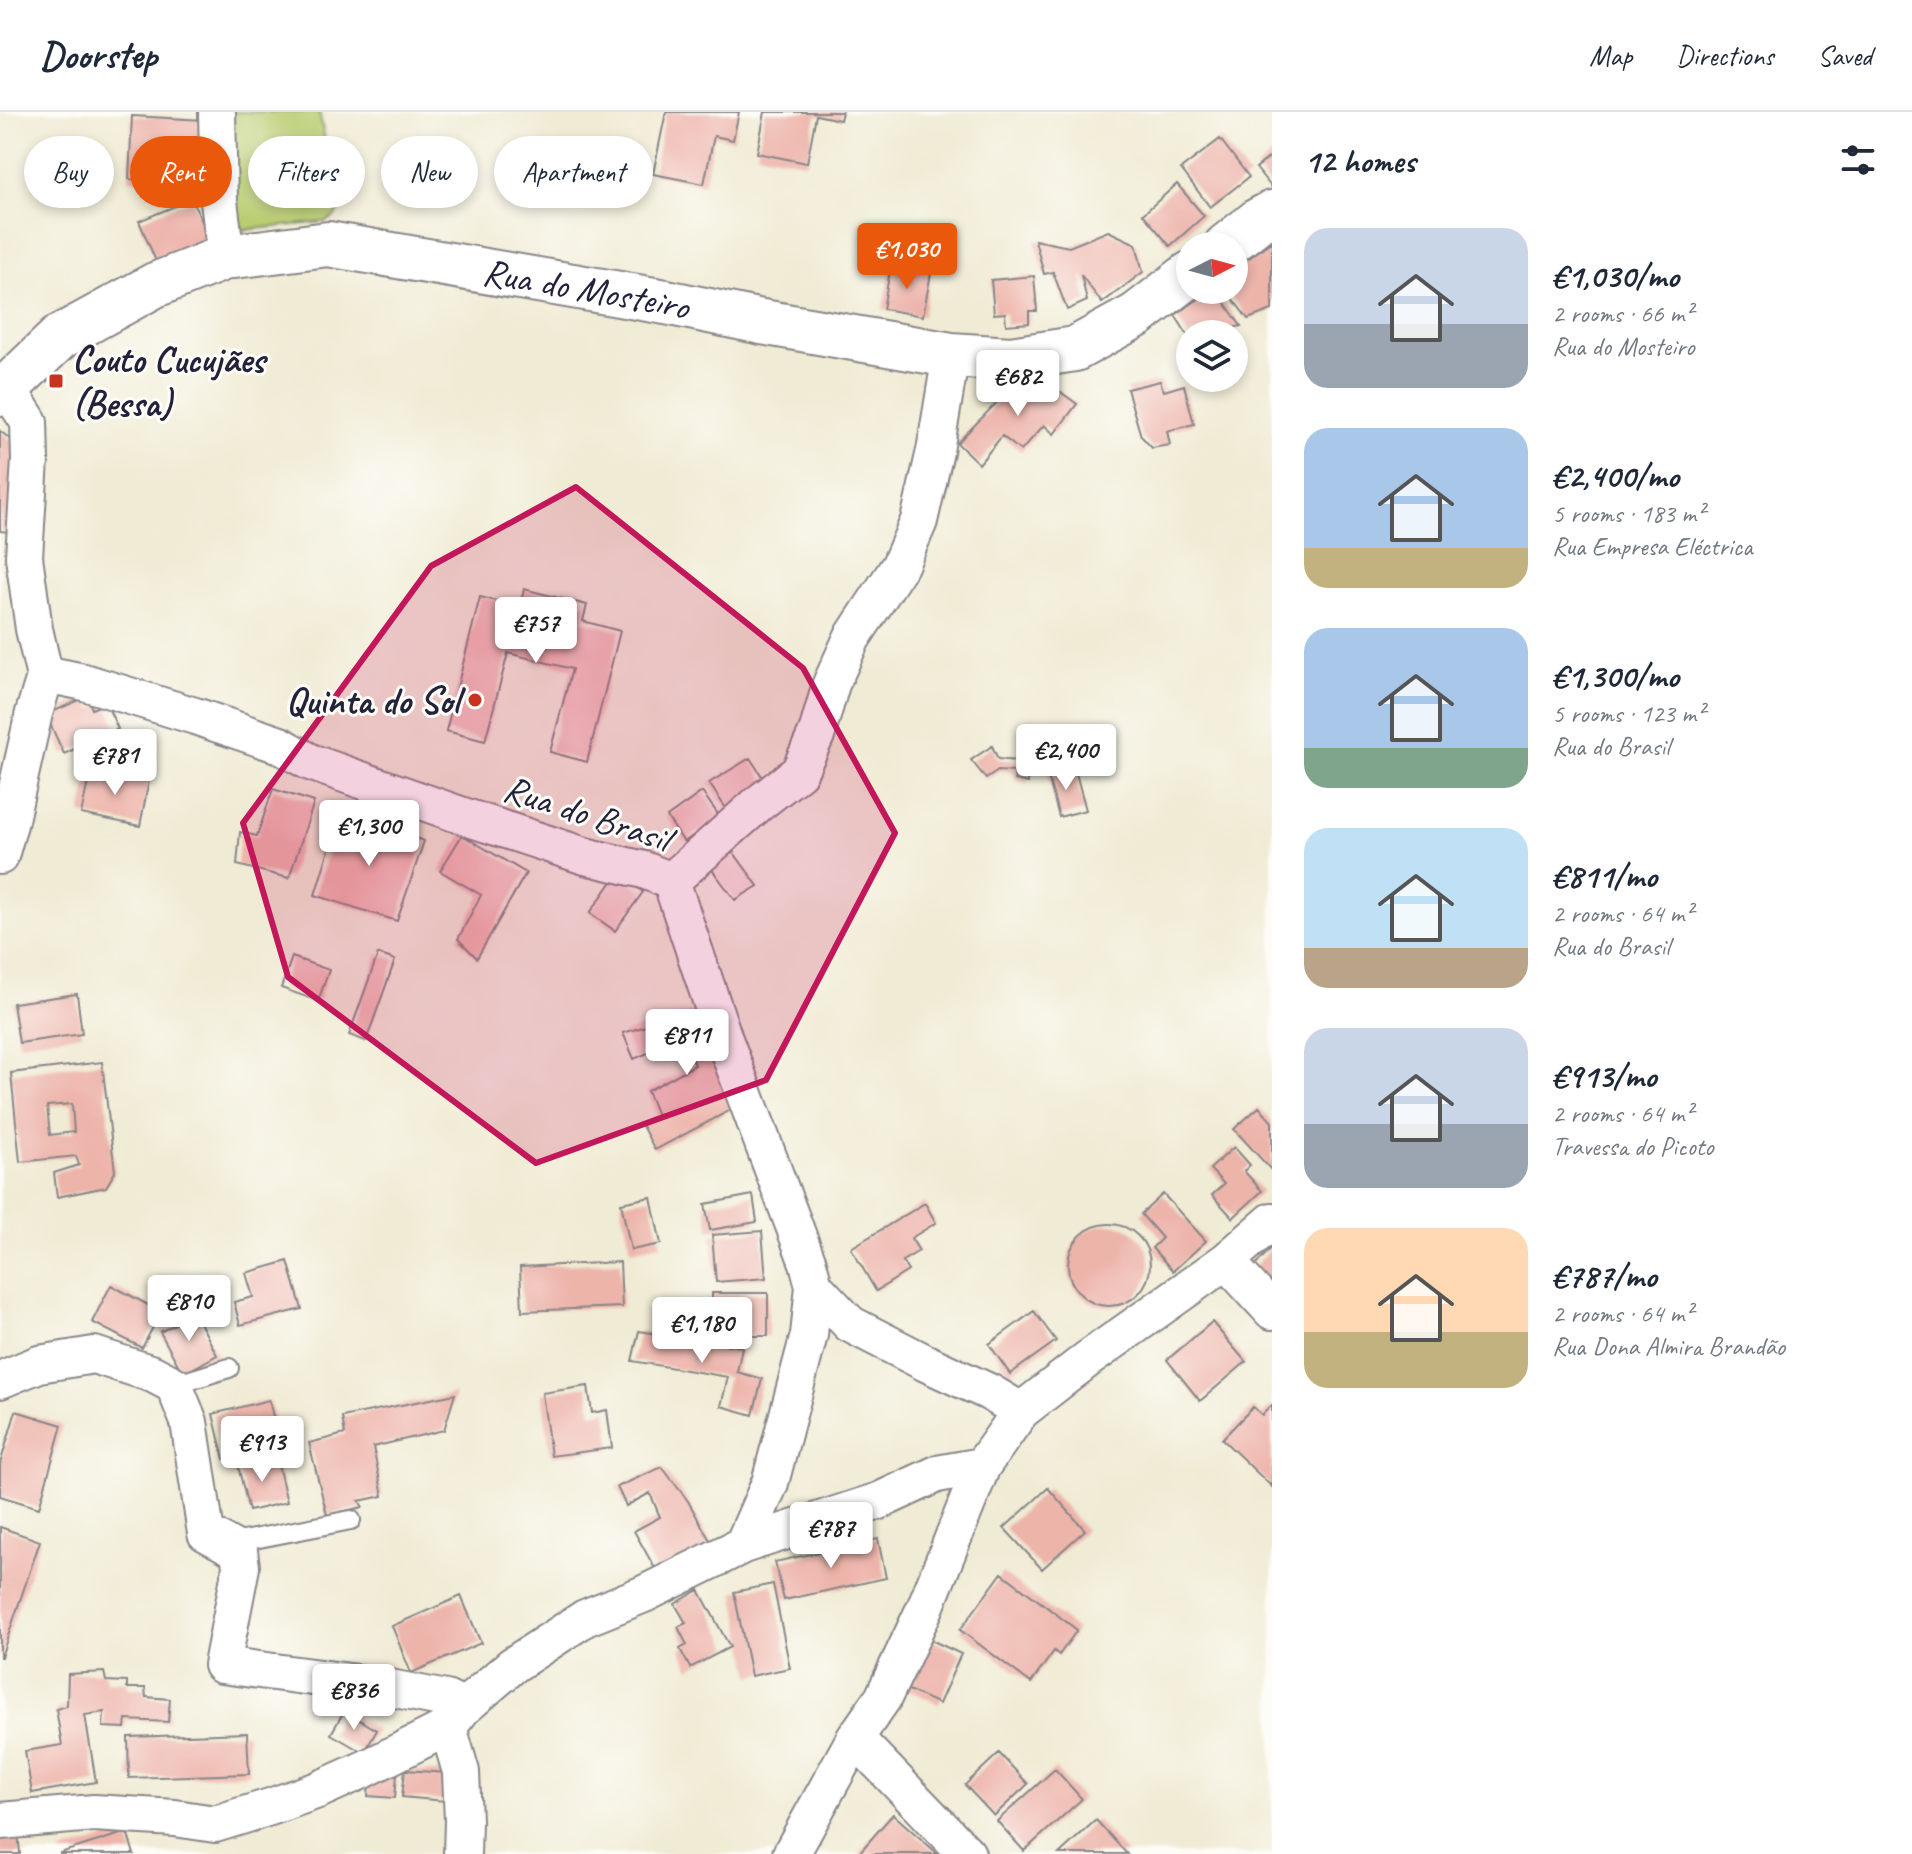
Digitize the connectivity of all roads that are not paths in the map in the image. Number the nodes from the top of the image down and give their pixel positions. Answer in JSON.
{"nodes":[{"id":1,"x":217,"y":112,"type":"edge"},
{"id":2,"x":1272,"y":213,"type":"edge"},
{"id":3,"x":1244,"y":232,"type":"edge"},
{"id":4,"x":226,"y":257,"type":"junction"},
{"id":5,"x":1176,"y":285,"type":"edge"},
{"id":6,"x":951,"y":355,"type":"junction"},
{"id":7,"x":2,"y":388,"type":"edge"},
{"id":8,"x":45,"y":677,"type":"junction"},
{"id":9,"x":0,"y":856,"type":"edge"},
{"id":10,"x":671,"y":881,"type":"junction"},
{"id":11,"x":1272,"y":1221,"type":"edge"},
{"id":12,"x":1226,"y":1261,"type":"junction"},
{"id":13,"x":814,"y":1286,"type":"junction"},
{"id":14,"x":1272,"y":1311,"type":"edge"},
{"id":15,"x":229,"y":1368,"type":"dead end"},
{"id":16,"x":0,"y":1380,"type":"edge"},
{"id":17,"x":174,"y":1385,"type":"junction"},
{"id":18,"x":1021,"y":1411,"type":"junction"},
{"id":19,"x":982,"y":1466,"type":"junction"},
{"id":20,"x":351,"y":1520,"type":"dead end"},
{"id":21,"x":227,"y":1544,"type":"junction"},
{"id":22,"x":743,"y":1545,"type":"junction"},
{"id":23,"x":456,"y":1717,"type":"junction"},
{"id":24,"x":855,"y":1738,"type":"junction"},
{"id":25,"x":0,"y":1821,"type":"edge"},
{"id":26,"x":216,"y":1839,"type":"edge"},
{"id":27,"x":462,"y":1854,"type":"edge"},
{"id":28,"x":791,"y":1854,"type":"edge"},
{"id":29,"x":967,"y":1854,"type":"edge"}],
"edges":[{"from":1,"to":4,"type":"street"},
{"from":2,"to":3,"type":"main road"},
{"from":4,"to":6,"type":"main road","name":"Rua do Mosteiro"},
{"from":4,"to":7,"type":"main road","name":"Rua do Mosteiro"},
{"from":5,"to":6,"type":"main road","name":"Rua do Mosteiro"},
{"from":6,"to":10,"type":"street"},
{"from":7,"to":8,"type":"street"},
{"from":8,"to":9,"type":"street"},
{"from":8,"to":10,"type":"street","name":"Rua do Brasil"},
{"from":10,"to":13,"type":"street","name":"Rua do Brasil"},
{"from":11,"to":12,"type":"street"},
{"from":12,"to":14,"type":"street"},
{"from":12,"to":18,"type":"street"},
{"from":13,"to":18,"type":"street"},
{"from":13,"to":22,"type":"street","name":"Rua do Brasil"},
{"from":15,"to":17,"type":"lane"},
{"from":16,"to":17,"type":"street"},
{"from":17,"to":21,"type":"street"},
{"from":18,"to":19,"type":"street"},
{"from":19,"to":22,"type":"street"},
{"from":19,"to":24,"type":"street"},
{"from":20,"to":21,"type":"lane"},
{"from":21,"to":23,"type":"street"},
{"from":22,"to":23,"type":"street"},
{"from":23,"to":26,"type":"street"},
{"from":23,"to":27,"type":"street"},
{"from":24,"to":28,"type":"street"},
{"from":24,"to":29,"type":"street"},
{"from":25,"to":26,"type":"street"}]}
